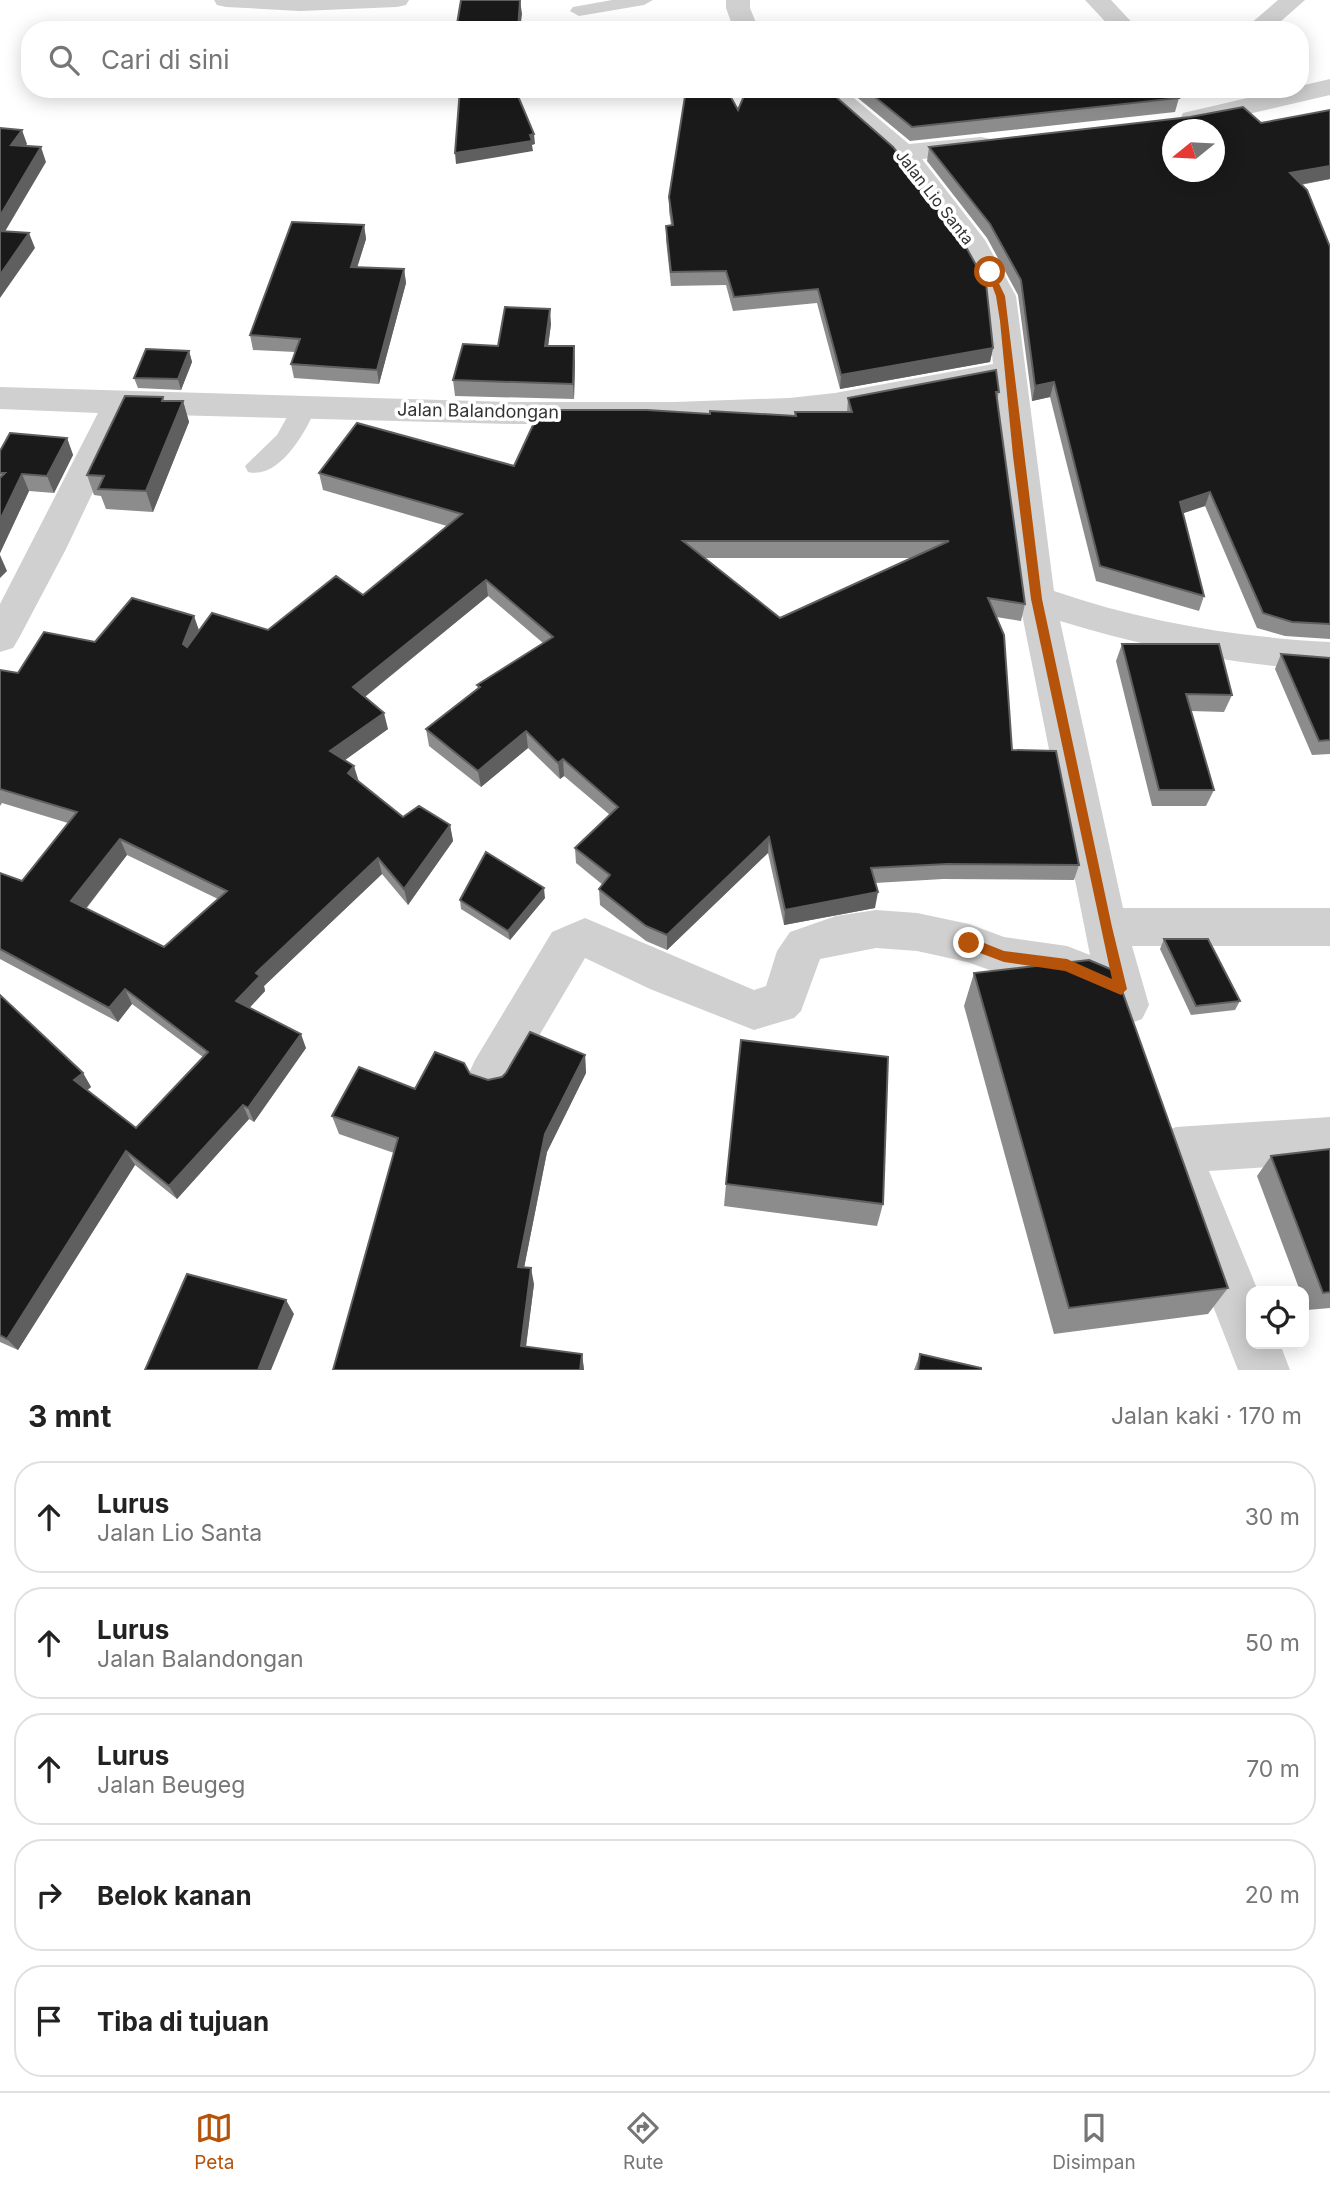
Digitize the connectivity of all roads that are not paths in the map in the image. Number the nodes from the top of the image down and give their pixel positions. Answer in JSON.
{"nodes":[{"id":1,"x":226,"y":0,"type":"edge"},
{"id":2,"x":397,"y":0,"type":"edge"},
{"id":3,"x":644,"y":0,"type":"edge"},
{"id":4,"x":738,"y":0,"type":"edge"},
{"id":5,"x":1293,"y":0,"type":"edge"},
{"id":6,"x":579,"y":11,"type":"dead end"},
{"id":7,"x":743,"y":21,"type":"edge"},
{"id":8,"x":1266,"y":21,"type":"edge"},
{"id":9,"x":1330,"y":87,"type":"edge"},
{"id":10,"x":1309,"y":92,"type":"edge"},
{"id":11,"x":838,"y":98,"type":"edge"},
{"id":12,"x":1280,"y":98,"type":"edge"},
{"id":13,"x":1186,"y":119,"type":"edge"},
{"id":14,"x":1011,"y":142,"type":"edge"},
{"id":15,"x":903,"y":153,"type":"junction"},
{"id":16,"x":1010,"y":371,"type":"junction"},
{"id":17,"x":0,"y":398,"type":"edge"},
{"id":18,"x":119,"y":404,"type":"junction"},
{"id":19,"x":304,"y":407,"type":"junction"},
{"id":20,"x":257,"y":466,"type":"dead end"},
{"id":21,"x":1037,"y":599,"type":"junction"},
{"id":22,"x":0,"y":638,"type":"edge"},
{"id":23,"x":1330,"y":656,"type":"edge"},
{"id":24,"x":1105,"y":927,"type":"junction"},
{"id":25,"x":1330,"y":927,"type":"edge"},
{"id":26,"x":1121,"y":989,"type":"junction"},
{"id":27,"x":1138,"y":1038,"type":"edge"},
{"id":28,"x":491,"y":1075,"type":"dead end"},
{"id":29,"x":1330,"y":1140,"type":"edge"},
{"id":30,"x":1246,"y":1325,"type":"edge"},
{"id":31,"x":1256,"y":1349,"type":"edge"},
{"id":32,"x":1264,"y":1370,"type":"edge"}],
"edges":[{"from":1,"to":2,"type":"street"},
{"from":3,"to":6,"type":"lane"},
{"from":4,"to":7,"type":"street"},
{"from":5,"to":8,"type":"street"},
{"from":9,"to":10,"type":"street"},
{"from":11,"to":15,"type":"street","name":"Jalan Lio Santa"},
{"from":12,"to":13,"type":"street"},
{"from":14,"to":15,"type":"street"},
{"from":15,"to":16,"type":"street","name":"Jalan Lio Santa"},
{"from":16,"to":19,"type":"street","name":"Jalan Balandongan"},
{"from":16,"to":21,"type":"street"},
{"from":17,"to":18,"type":"street","name":"Jalan Balandongan"},
{"from":18,"to":19,"type":"street","name":"Jalan Balandongan"},
{"from":18,"to":22,"type":"street"},
{"from":19,"to":20,"type":"lane"},
{"from":21,"to":23,"type":"street"},
{"from":21,"to":24,"type":"street"},
{"from":24,"to":25,"type":"street"},
{"from":24,"to":26,"type":"street"},
{"from":26,"to":27,"type":"street"},
{"from":26,"to":28,"type":"street"},
{"from":29,"to":30,"type":"street"},
{"from":31,"to":32,"type":"street"}]}
